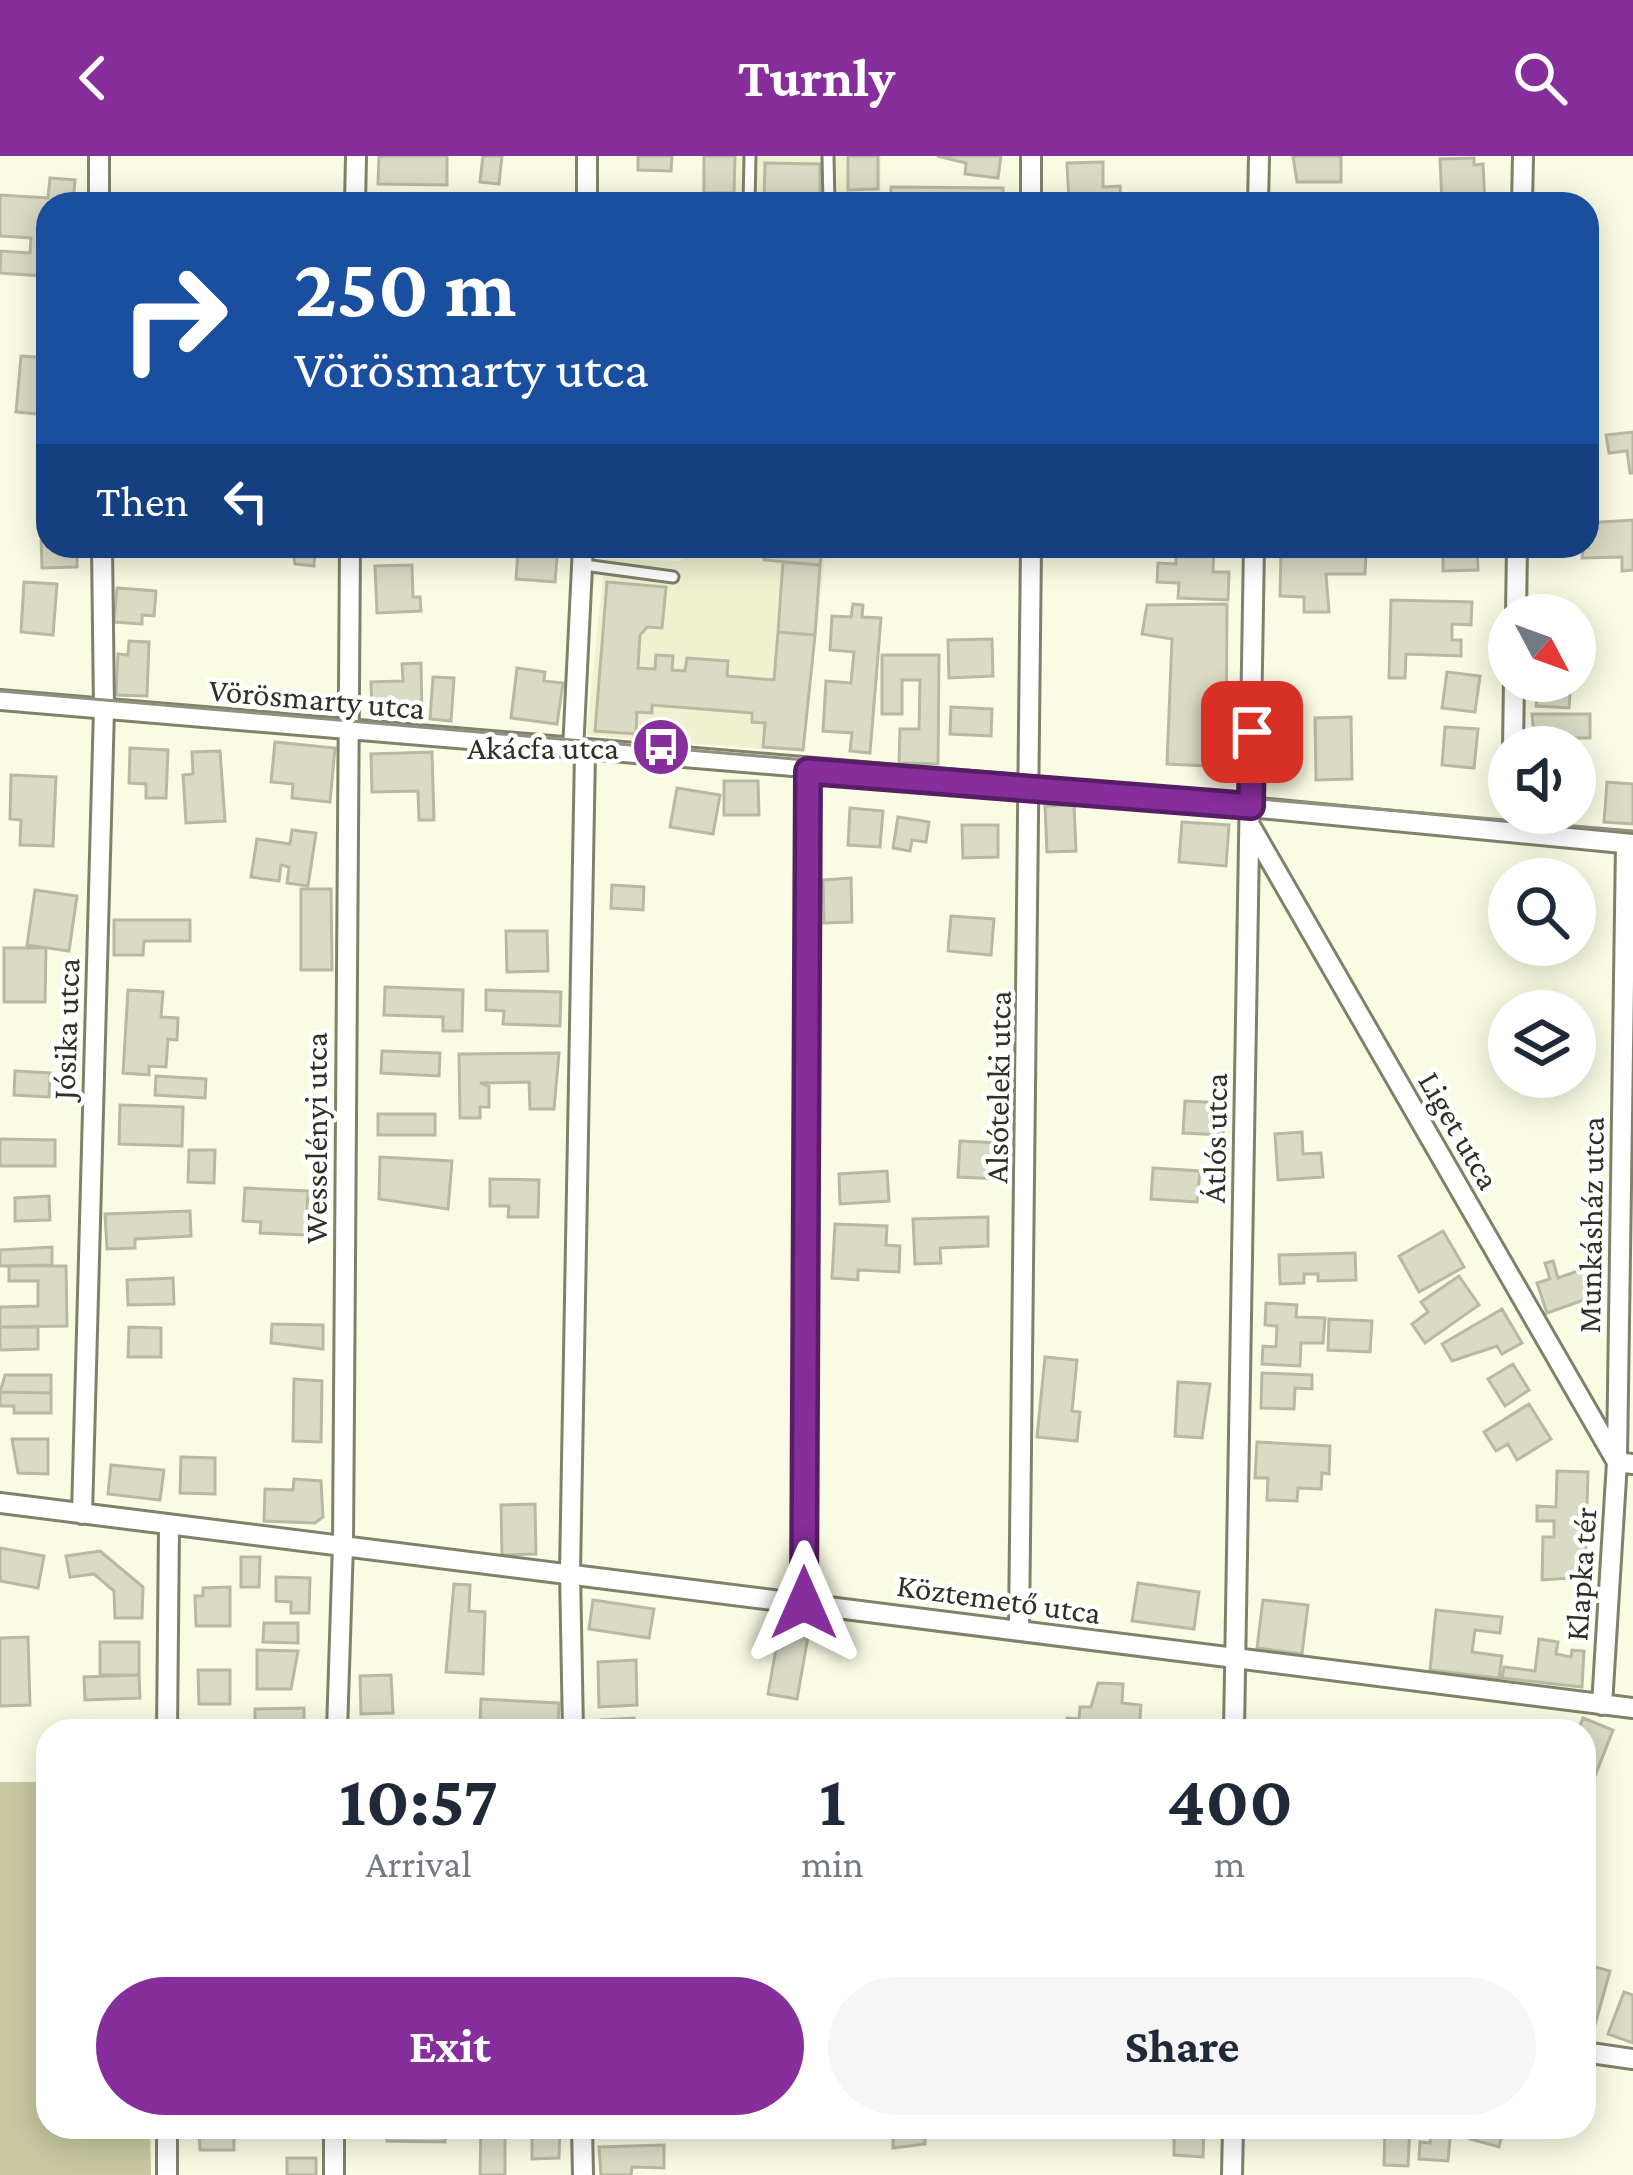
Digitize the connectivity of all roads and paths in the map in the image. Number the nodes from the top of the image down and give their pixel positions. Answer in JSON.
{"nodes":[{"id":1,"x":99,"y":156,"type":"edge"},
{"id":2,"x":356,"y":156,"type":"edge"},
{"id":3,"x":587,"y":156,"type":"edge"},
{"id":4,"x":750,"y":156,"type":"edge"},
{"id":5,"x":828,"y":156,"type":"edge"},
{"id":6,"x":1031,"y":156,"type":"edge"},
{"id":7,"x":1259,"y":156,"type":"edge"},
{"id":8,"x":1523,"y":156,"type":"edge"},
{"id":9,"x":100,"y":192,"type":"edge"},
{"id":10,"x":355,"y":192,"type":"edge"},
{"id":11,"x":586,"y":192,"type":"edge"},
{"id":12,"x":749,"y":192,"type":"edge"},
{"id":13,"x":829,"y":192,"type":"edge"},
{"id":14,"x":1031,"y":192,"type":"edge"},
{"id":15,"x":1258,"y":192,"type":"edge"},
{"id":16,"x":1522,"y":192,"type":"edge"},
{"id":17,"x":102,"y":558,"type":"edge"},
{"id":18,"x":350,"y":558,"type":"edge"},
{"id":19,"x":582,"y":558,"type":"edge"},
{"id":20,"x":594,"y":558,"type":"edge"},
{"id":21,"x":1031,"y":558,"type":"edge"},
{"id":22,"x":1254,"y":558,"type":"edge"},
{"id":23,"x":1517,"y":558,"type":"edge"},
{"id":24,"x":673,"y":577,"type":"dead end"},
{"id":25,"x":1516,"y":594,"type":"edge"},
{"id":26,"x":0,"y":700,"type":"edge"},
{"id":27,"x":104,"y":710,"type":"junction"},
{"id":28,"x":348,"y":730,"type":"junction"},
{"id":29,"x":579,"y":752,"type":"junction"},
{"id":30,"x":808,"y":771,"type":"junction"},
{"id":31,"x":1031,"y":786,"type":"junction"},
{"id":32,"x":1251,"y":806,"type":"junction"},
{"id":33,"x":1488,"y":821,"type":"edge"},
{"id":34,"x":1251,"y":827,"type":"junction"},
{"id":35,"x":1573,"y":834,"type":"edge"},
{"id":36,"x":1629,"y":844,"type":"edge"},
{"id":37,"x":1625,"y":1463,"type":"edge"},
{"id":38,"x":0,"y":1502,"type":"edge"},
{"id":39,"x":82,"y":1514,"type":"junction"},
{"id":40,"x":169,"y":1527,"type":"junction"},
{"id":41,"x":343,"y":1544,"type":"junction"},
{"id":42,"x":571,"y":1572,"type":"junction"},
{"id":43,"x":804,"y":1603,"type":"junction"},
{"id":44,"x":1019,"y":1629,"type":"junction"},
{"id":45,"x":1233,"y":1661,"type":"junction"},
{"id":46,"x":1602,"y":1705,"type":"junction"},
{"id":47,"x":1633,"y":1708,"type":"edge"},
{"id":48,"x":167,"y":1719,"type":"edge"},
{"id":49,"x":337,"y":1719,"type":"edge"},
{"id":50,"x":573,"y":1719,"type":"edge"},
{"id":51,"x":1234,"y":1719,"type":"edge"},
{"id":52,"x":1596,"y":2054,"type":"edge"},
{"id":53,"x":1633,"y":2059,"type":"edge"},
{"id":54,"x":167,"y":2139,"type":"edge"},
{"id":55,"x":334,"y":2139,"type":"edge"},
{"id":56,"x":582,"y":2139,"type":"edge"},
{"id":57,"x":1233,"y":2139,"type":"edge"},
{"id":58,"x":166,"y":2175,"type":"edge"},
{"id":59,"x":334,"y":2175,"type":"edge"},
{"id":60,"x":583,"y":2175,"type":"edge"},
{"id":61,"x":1232,"y":2175,"type":"edge"}],
"edges":[{"from":1,"to":9,"type":"street"},
{"from":2,"to":10,"type":"street"},
{"from":3,"to":11,"type":"street"},
{"from":4,"to":12,"type":"lane"},
{"from":5,"to":13,"type":"lane"},
{"from":6,"to":14,"type":"street"},
{"from":7,"to":15,"type":"street"},
{"from":8,"to":16,"type":"street"},
{"from":17,"to":27,"type":"street","name":"Jósika utca"},
{"from":18,"to":28,"type":"street","name":"Wesselényi utca"},
{"from":19,"to":29,"type":"street"},
{"from":20,"to":24,"type":"lane"},
{"from":21,"to":31,"type":"street","name":"Alsóteleki utca"},
{"from":22,"to":32,"type":"street","name":"Átlós utca"},
{"from":23,"to":25,"type":"street"},
{"from":26,"to":27,"type":"street","name":"Vörösmarty utca"},
{"from":27,"to":28,"type":"street","name":"Vörösmarty utca"},
{"from":27,"to":39,"type":"street","name":"Jósika utca"},
{"from":28,"to":29,"type":"street","name":"Vörösmarty utca"},
{"from":28,"to":41,"type":"street","name":"Wesselényi utca"},
{"from":29,"to":30,"type":"street","name":"Vörösmarty utca"},
{"from":29,"to":42,"type":"street"},
{"from":30,"to":31,"type":"street","name":"Vörösmarty utca"},
{"from":30,"to":43,"type":"street"},
{"from":31,"to":32,"type":"street","name":"Vörösmarty utca"},
{"from":31,"to":44,"type":"street","name":"Alsóteleki utca"},
{"from":32,"to":33,"type":"street","name":"Vörösmarty utca"},
{"from":32,"to":34,"type":"street","name":"Átlós utca"},
{"from":34,"to":37,"type":"street","name":"Liget utca"},
{"from":34,"to":45,"type":"street","name":"Átlós utca"},
{"from":35,"to":36,"type":"street","name":"Vörösmarty utca"},
{"from":36,"to":37,"type":"street","name":"Munkásház utca"},
{"from":37,"to":46,"type":"street","name":"Klapka tér"},
{"from":38,"to":39,"type":"street","name":"Köztemető utca"},
{"from":39,"to":40,"type":"street","name":"Köztemető utca"},
{"from":40,"to":41,"type":"street","name":"Köztemető utca"},
{"from":40,"to":48,"type":"street"},
{"from":41,"to":42,"type":"street","name":"Köztemető utca"},
{"from":41,"to":49,"type":"street","name":"Wesselényi utca"},
{"from":42,"to":43,"type":"street","name":"Köztemető utca"},
{"from":42,"to":50,"type":"street"},
{"from":43,"to":44,"type":"street","name":"Köztemető utca"},
{"from":44,"to":45,"type":"street","name":"Köztemető utca"},
{"from":45,"to":46,"type":"street","name":"Köztemető utca"},
{"from":45,"to":51,"type":"street","name":"Átlós utca"},
{"from":46,"to":47,"type":"street","name":"Köztemető utca"},
{"from":52,"to":53,"type":"street"},
{"from":54,"to":58,"type":"street"},
{"from":55,"to":59,"type":"street"},
{"from":56,"to":60,"type":"street"},
{"from":57,"to":61,"type":"street"}]}
